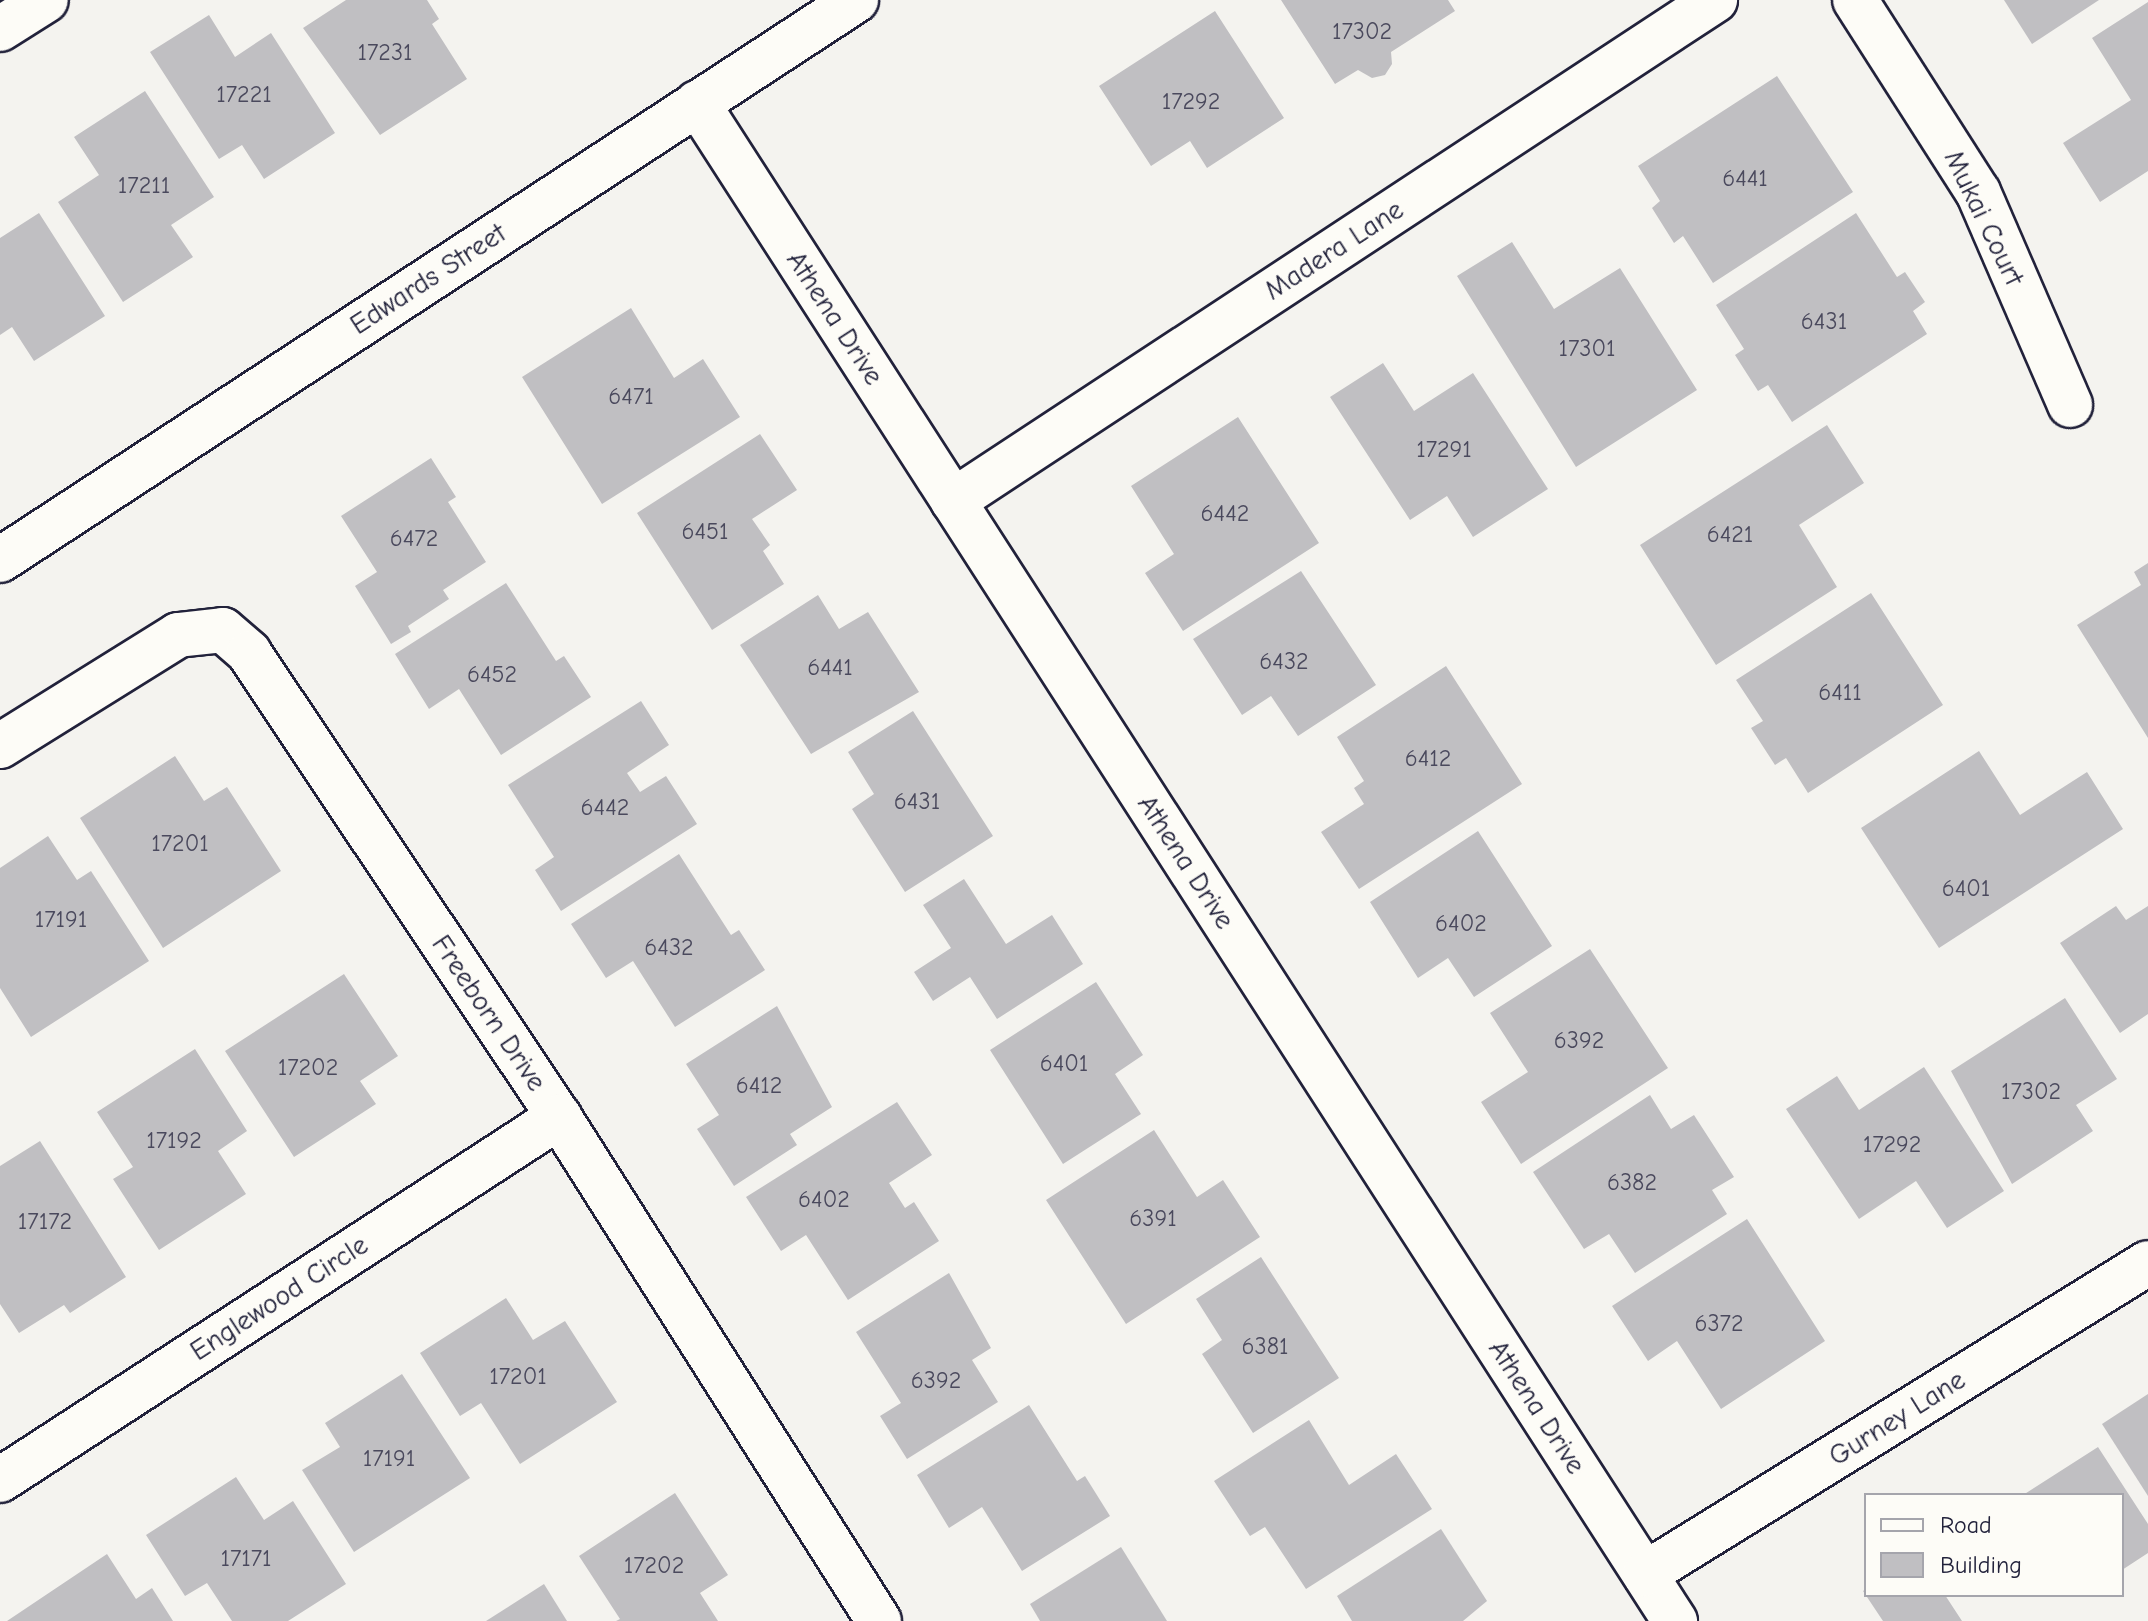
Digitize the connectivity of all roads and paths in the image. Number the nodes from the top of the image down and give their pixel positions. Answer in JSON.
{"nodes":[{"id":1,"x":46,"y":0,"type":"edge"},
{"id":2,"x":856,"y":0,"type":"edge"},
{"id":3,"x":1715,"y":0,"type":"edge"},
{"id":4,"x":1855,"y":0,"type":"edge"},
{"id":5,"x":0,"y":29,"type":"edge"},
{"id":6,"x":697,"y":103,"type":"junction"},
{"id":7,"x":2070,"y":405,"type":"dead end"},
{"id":8,"x":953,"y":501,"type":"junction"},
{"id":9,"x":0,"y":560,"type":"edge"},
{"id":10,"x":0,"y":746,"type":"edge"},
{"id":11,"x":559,"y":1117,"type":"junction"},
{"id":12,"x":2148,"y":1263,"type":"edge"},
{"id":13,"x":0,"y":1480,"type":"edge"},
{"id":14,"x":1645,"y":1574,"type":"junction"},
{"id":15,"x":879,"y":1621,"type":"edge"},
{"id":16,"x":1675,"y":1621,"type":"edge"}],
"edges":[{"from":1,"to":5,"type":"street"},
{"from":2,"to":6,"type":"street","name":"Edwards Street"},
{"from":3,"to":8,"type":"street","name":"Madera Lane"},
{"from":4,"to":7,"type":"street","name":"Mukai Court"},
{"from":6,"to":8,"type":"street","name":"Athena Drive"},
{"from":6,"to":9,"type":"street","name":"Edwards Street"},
{"from":8,"to":14,"type":"street","name":"Athena Drive"},
{"from":10,"to":11,"type":"street","name":"Freeborn Drive"},
{"from":11,"to":13,"type":"street","name":"Englewood Circle"},
{"from":11,"to":15,"type":"street","name":"Freeborn Drive"},
{"from":12,"to":14,"type":"street","name":"Gurney Lane"},
{"from":14,"to":16,"type":"street","name":"Athena Drive"}]}
